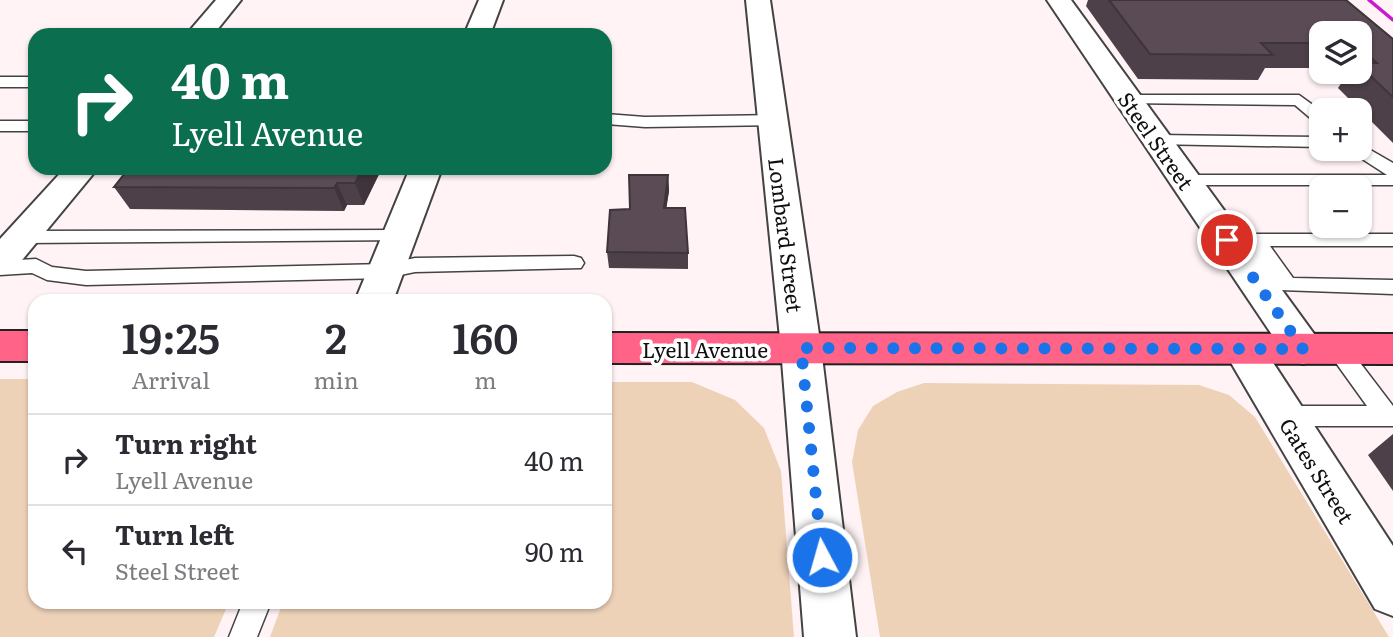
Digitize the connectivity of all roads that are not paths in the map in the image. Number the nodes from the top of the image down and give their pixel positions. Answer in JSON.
{"nodes":[{"id":1,"x":229,"y":0,"type":"edge"},
{"id":2,"x":491,"y":0,"type":"edge"},
{"id":3,"x":758,"y":0,"type":"edge"},
{"id":4,"x":1059,"y":0,"type":"edge"},
{"id":5,"x":205,"y":28,"type":"edge"},
{"id":6,"x":480,"y":28,"type":"edge"},
{"id":7,"x":0,"y":82,"type":"edge"},
{"id":8,"x":28,"y":82,"type":"edge"},
{"id":9,"x":1129,"y":100,"type":"junction"},
{"id":10,"x":1309,"y":109,"type":"edge"},
{"id":11,"x":612,"y":119,"type":"edge"},
{"id":12,"x":773,"y":120,"type":"junction"},
{"id":13,"x":0,"y":126,"type":"edge"},
{"id":14,"x":28,"y":126,"type":"edge"},
{"id":15,"x":1157,"y":141,"type":"junction"},
{"id":16,"x":1309,"y":142,"type":"edge"},
{"id":17,"x":1372,"y":157,"type":"edge"},
{"id":18,"x":1393,"y":171,"type":"edge"},
{"id":19,"x":76,"y":175,"type":"edge"},
{"id":20,"x":423,"y":175,"type":"edge"},
{"id":21,"x":1185,"y":180,"type":"junction"},
{"id":22,"x":1393,"y":180,"type":"edge"},
{"id":23,"x":400,"y":236,"type":"junction"},
{"id":24,"x":22,"y":237,"type":"junction"},
{"id":25,"x":1241,"y":240,"type":"junction"},
{"id":26,"x":1393,"y":240,"type":"edge"},
{"id":27,"x":0,"y":262,"type":"edge"},
{"id":28,"x":574,"y":263,"type":"dead end"},
{"id":29,"x":0,"y":268,"type":"edge"},
{"id":30,"x":380,"y":286,"type":"edge"},
{"id":31,"x":1393,"y":287,"type":"edge"},
{"id":32,"x":0,"y":346,"type":"edge"},
{"id":33,"x":28,"y":346,"type":"edge"},
{"id":34,"x":612,"y":348,"type":"edge"},
{"id":35,"x":801,"y":348,"type":"junction"},
{"id":36,"x":1243,"y":349,"type":"junction"},
{"id":37,"x":1320,"y":349,"type":"junction"},
{"id":38,"x":1393,"y":349,"type":"edge"},
{"id":39,"x":1284,"y":416,"type":"junction"},
{"id":40,"x":1390,"y":416,"type":"edge"},
{"id":41,"x":1388,"y":577,"type":"edge"},
{"id":42,"x":254,"y":609,"type":"edge"},
{"id":43,"x":243,"y":637,"type":"edge"},
{"id":44,"x":830,"y":637,"type":"edge"}],
"edges":[{"from":1,"to":5,"type":"street"},
{"from":2,"to":6,"type":"street"},
{"from":3,"to":12,"type":"street","name":"Lombard Street"},
{"from":4,"to":9,"type":"street","name":"Steel Street"},
{"from":7,"to":8,"type":"lane"},
{"from":9,"to":10,"type":"lane"},
{"from":9,"to":15,"type":"street","name":"Steel Street"},
{"from":11,"to":12,"type":"lane"},
{"from":12,"to":35,"type":"street","name":"Lombard Street"},
{"from":13,"to":14,"type":"lane"},
{"from":15,"to":16,"type":"lane"},
{"from":15,"to":21,"type":"street","name":"Steel Street"},
{"from":17,"to":18,"type":"lane"},
{"from":19,"to":24,"type":"street"},
{"from":20,"to":23,"type":"street"},
{"from":21,"to":22,"type":"lane"},
{"from":21,"to":25,"type":"street","name":"Steel Street"},
{"from":23,"to":24,"type":"lane"},
{"from":23,"to":30,"type":"street"},
{"from":24,"to":27,"type":"street"},
{"from":25,"to":26,"type":"lane"},
{"from":25,"to":31,"type":"lane"},
{"from":25,"to":37,"type":"street","name":"Steel Street"},
{"from":28,"to":30,"type":"lane"},
{"from":29,"to":30,"type":"lane"},
{"from":32,"to":33,"type":"main road"},
{"from":34,"to":35,"type":"main road","name":"Lyell Avenue"},
{"from":35,"to":36,"type":"main road","name":"Lyell Avenue"},
{"from":35,"to":44,"type":"street","name":"Lombard Street"},
{"from":36,"to":37,"type":"main road","name":"Lyell Avenue"},
{"from":36,"to":39,"type":"street","name":"Gates Street"},
{"from":37,"to":38,"type":"main road","name":"Lyell Avenue"},
{"from":37,"to":40,"type":"lane"},
{"from":39,"to":40,"type":"lane"},
{"from":39,"to":41,"type":"street","name":"Gates Street"},
{"from":42,"to":43,"type":"lane"}]}
